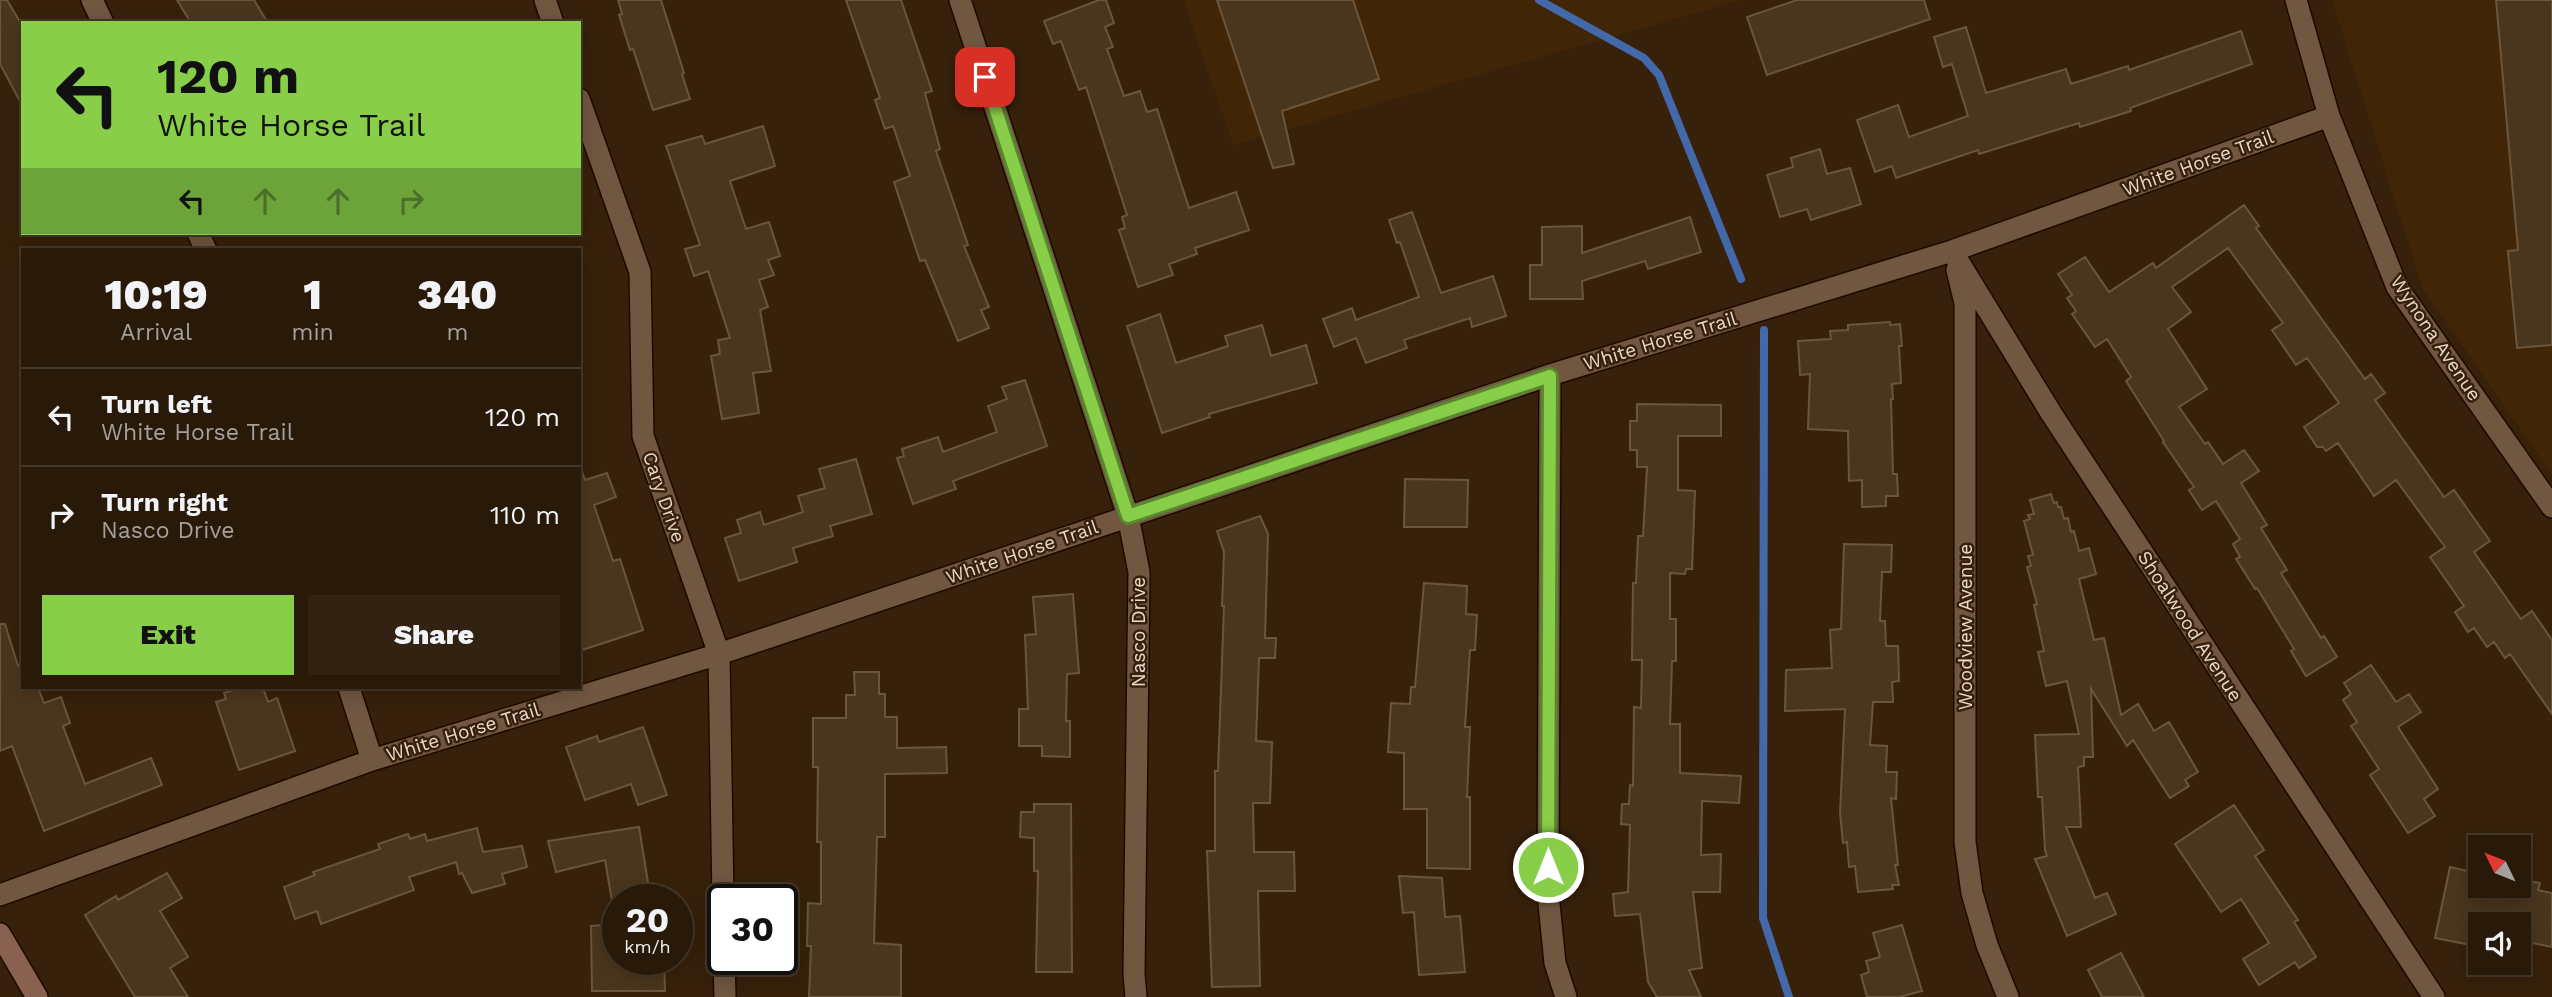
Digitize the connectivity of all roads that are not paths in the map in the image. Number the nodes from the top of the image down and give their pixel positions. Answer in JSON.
{"nodes":[{"id":1,"x":92,"y":0,"type":"edge"},
{"id":2,"x":545,"y":0,"type":"edge"},
{"id":3,"x":960,"y":0,"type":"edge"},
{"id":4,"x":2297,"y":0,"type":"edge"},
{"id":5,"x":102,"y":21,"type":"edge"},
{"id":6,"x":552,"y":21,"type":"edge"},
{"id":7,"x":581,"y":105,"type":"edge"},
{"id":8,"x":2329,"y":116,"type":"junction"},
{"id":9,"x":1952,"y":251,"type":"junction"},
{"id":10,"x":1550,"y":376,"type":"junction"},
{"id":11,"x":2552,"y":507,"type":"edge"},
{"id":12,"x":1128,"y":516,"type":"junction"},
{"id":13,"x":719,"y":654,"type":"junction"},
{"id":14,"x":349,"y":689,"type":"edge"},
{"id":15,"x":372,"y":760,"type":"junction"},
{"id":16,"x":723,"y":884,"type":"edge"},
{"id":17,"x":0,"y":895,"type":"edge"},
{"id":18,"x":0,"y":934,"type":"edge"},
{"id":19,"x":724,"y":975,"type":"edge"},
{"id":20,"x":37,"y":997,"type":"edge"},
{"id":21,"x":725,"y":997,"type":"edge"},
{"id":22,"x":1136,"y":997,"type":"edge"},
{"id":23,"x":1566,"y":997,"type":"edge"},
{"id":24,"x":2008,"y":997,"type":"edge"},
{"id":25,"x":2434,"y":997,"type":"edge"}],
"edges":[{"from":1,"to":5,"type":"street"},
{"from":2,"to":6,"type":"street"},
{"from":3,"to":12,"type":"street","name":"Nasco Drive"},
{"from":4,"to":8,"type":"street"},
{"from":7,"to":13,"type":"street","name":"Cary Drive"},
{"from":8,"to":9,"type":"street","name":"White Horse Trail"},
{"from":8,"to":11,"type":"street","name":"Wynona Avenue"},
{"from":9,"to":10,"type":"street","name":"White Horse Trail"},
{"from":9,"to":24,"type":"street","name":"Woodview Avenue"},
{"from":9,"to":25,"type":"street","name":"Shoalwood Avenue"},
{"from":10,"to":12,"type":"street","name":"White Horse Trail"},
{"from":10,"to":23,"type":"street"},
{"from":12,"to":13,"type":"street","name":"White Horse Trail"},
{"from":12,"to":22,"type":"street","name":"Nasco Drive"},
{"from":13,"to":15,"type":"street","name":"White Horse Trail"},
{"from":13,"to":16,"type":"street","name":"Cary Drive"},
{"from":14,"to":15,"type":"street"},
{"from":15,"to":17,"type":"street","name":"White Horse Trail"},
{"from":18,"to":20,"type":"street"},
{"from":19,"to":21,"type":"street"}]}
